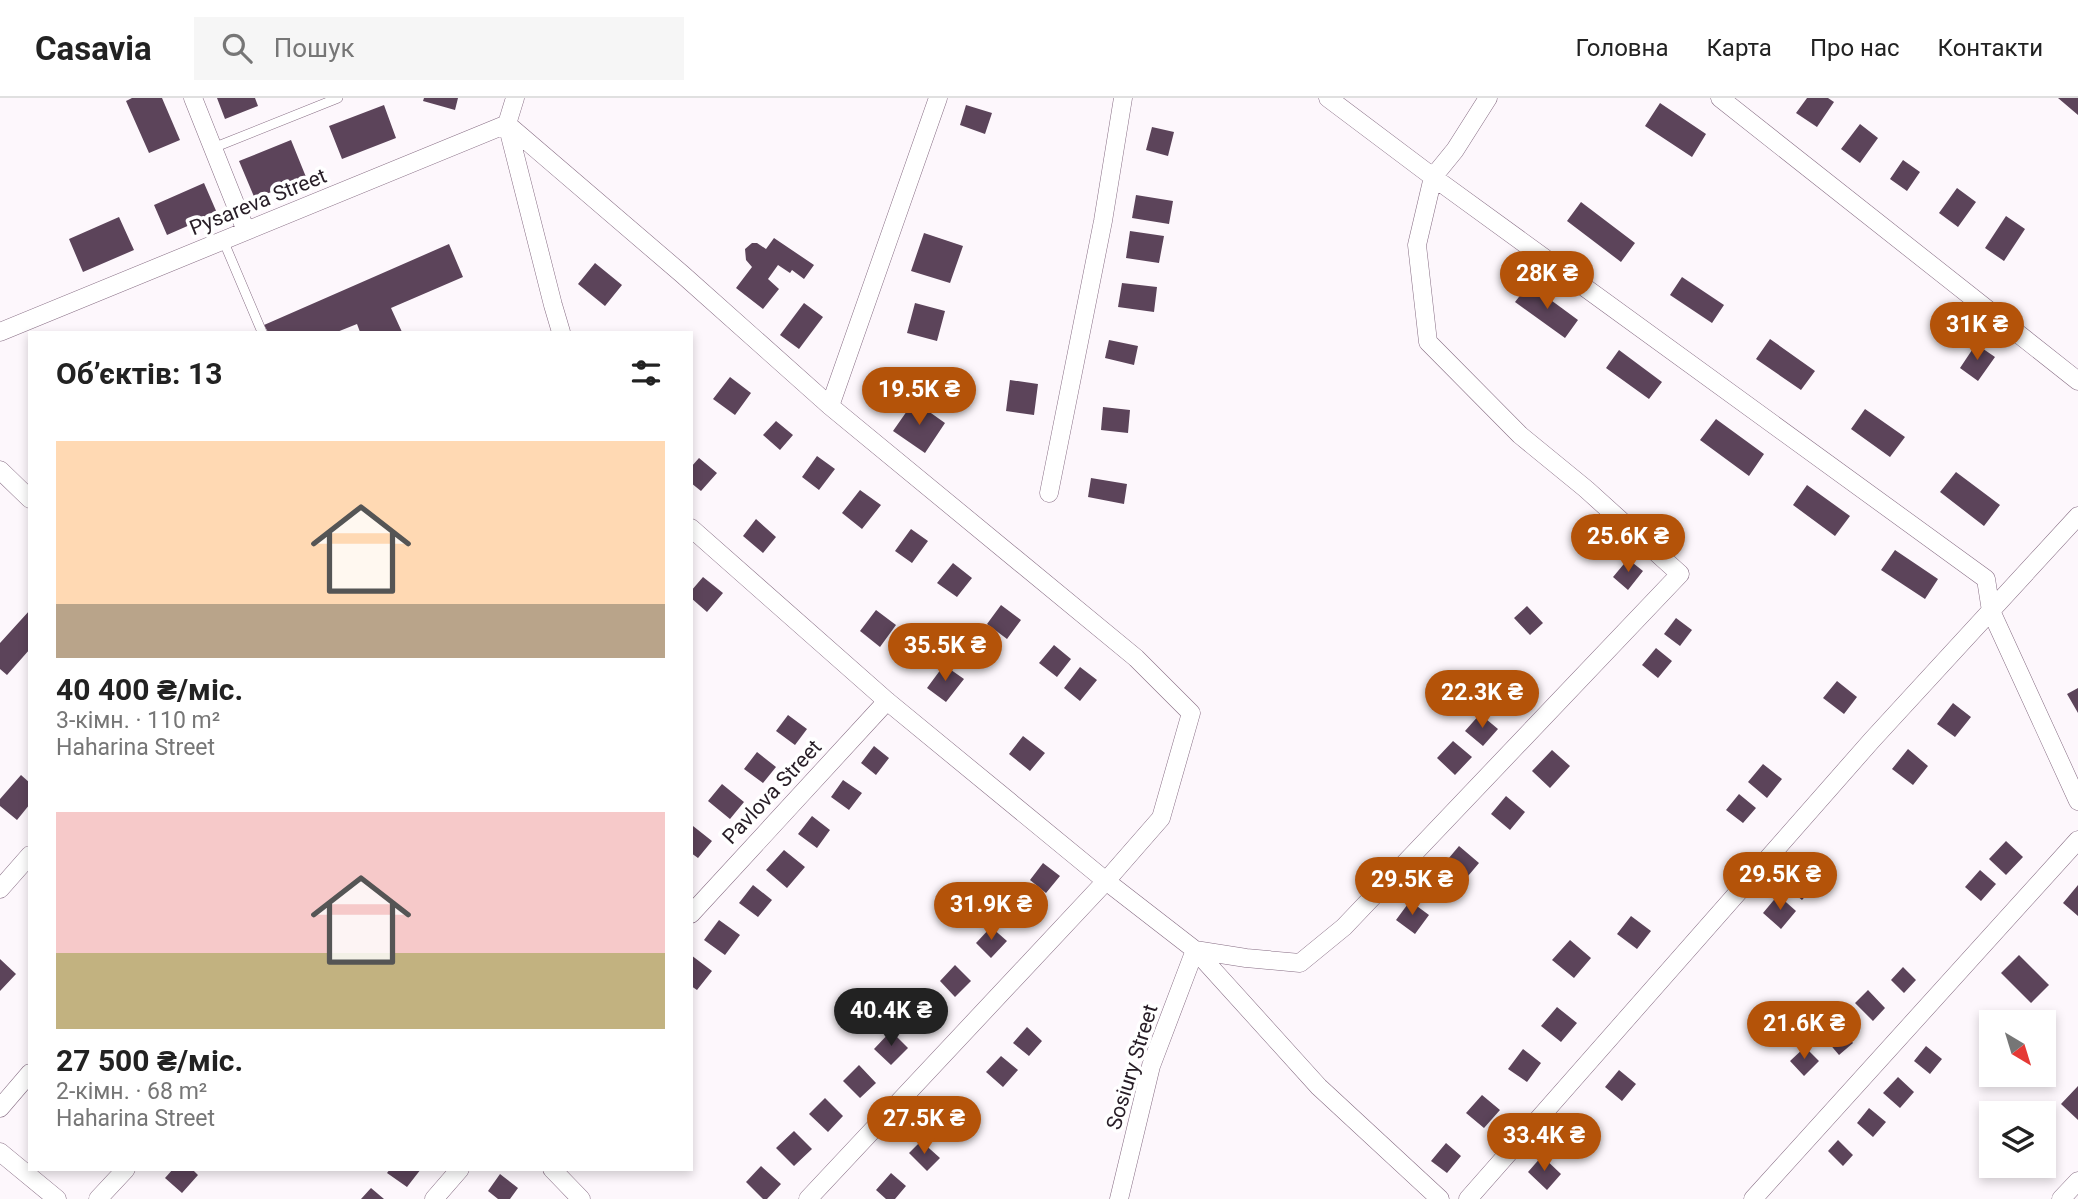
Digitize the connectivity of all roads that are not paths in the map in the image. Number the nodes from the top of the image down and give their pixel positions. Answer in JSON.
{"nodes":[{"id":1,"x":193,"y":98,"type":"edge"},
{"id":2,"x":338,"y":98,"type":"edge"},
{"id":3,"x":515,"y":98,"type":"edge"},
{"id":4,"x":938,"y":98,"type":"edge"},
{"id":5,"x":1123,"y":98,"type":"edge"},
{"id":6,"x":1328,"y":98,"type":"edge"},
{"id":7,"x":1488,"y":98,"type":"edge"},
{"id":8,"x":1720,"y":98,"type":"edge"},
{"id":9,"x":507,"y":124,"type":"junction"},
{"id":10,"x":213,"y":148,"type":"junction"},
{"id":11,"x":1433,"y":177,"type":"junction"},
{"id":12,"x":246,"y":231,"type":"junction"},
{"id":13,"x":223,"y":240,"type":"junction"},
{"id":14,"x":262,"y":331,"type":"edge"},
{"id":15,"x":561,"y":331,"type":"edge"},
{"id":16,"x":0,"y":332,"type":"edge"},
{"id":17,"x":2078,"y":381,"type":"edge"},
{"id":18,"x":830,"y":406,"type":"junction"},
{"id":19,"x":0,"y":470,"type":"edge"},
{"id":20,"x":1049,"y":493,"type":"dead end"},
{"id":21,"x":28,"y":497,"type":"edge"},
{"id":22,"x":2078,"y":516,"type":"edge"},
{"id":23,"x":694,"y":535,"type":"edge"},
{"id":24,"x":1991,"y":611,"type":"junction"},
{"id":25,"x":887,"y":701,"type":"junction"},
{"id":26,"x":2078,"y":802,"type":"edge"},
{"id":27,"x":2078,"y":840,"type":"edge"},
{"id":28,"x":28,"y":857,"type":"edge"},
{"id":29,"x":1106,"y":881,"type":"junction"},
{"id":30,"x":0,"y":890,"type":"edge"},
{"id":31,"x":693,"y":912,"type":"edge"},
{"id":32,"x":1195,"y":950,"type":"junction"},
{"id":33,"x":28,"y":1075,"type":"edge"},
{"id":34,"x":0,"y":1108,"type":"edge"},
{"id":35,"x":0,"y":1152,"type":"edge"},
{"id":36,"x":123,"y":1171,"type":"edge"},
{"id":37,"x":458,"y":1171,"type":"edge"},
{"id":38,"x":554,"y":1171,"type":"edge"},
{"id":39,"x":2078,"y":1181,"type":"edge"},
{"id":40,"x":57,"y":1199,"type":"edge"},
{"id":41,"x":98,"y":1199,"type":"edge"},
{"id":42,"x":434,"y":1199,"type":"edge"},
{"id":43,"x":581,"y":1199,"type":"edge"},
{"id":44,"x":808,"y":1199,"type":"edge"},
{"id":45,"x":1119,"y":1199,"type":"edge"},
{"id":46,"x":1440,"y":1199,"type":"edge"},
{"id":47,"x":1468,"y":1199,"type":"edge"},
{"id":48,"x":1754,"y":1199,"type":"edge"},
{"id":49,"x":2061,"y":1199,"type":"edge"}],
"edges":[{"from":1,"to":10,"type":"street"},
{"from":2,"to":10,"type":"lane"},
{"from":3,"to":9,"type":"street"},
{"from":4,"to":18,"type":"street"},
{"from":5,"to":20,"type":"street"},
{"from":6,"to":11,"type":"street"},
{"from":7,"to":11,"type":"street"},
{"from":8,"to":17,"type":"street"},
{"from":9,"to":12,"type":"street","name":"Pysareva Street"},
{"from":9,"to":15,"type":"street"},
{"from":9,"to":18,"type":"street"},
{"from":10,"to":12,"type":"street"},
{"from":11,"to":24,"type":"street"},
{"from":11,"to":32,"type":"street"},
{"from":12,"to":13,"type":"street","name":"Pysareva Street"},
{"from":13,"to":14,"type":"lane"},
{"from":13,"to":16,"type":"street","name":"Pysareva Street"},
{"from":18,"to":29,"type":"street"},
{"from":19,"to":21,"type":"street"},
{"from":22,"to":24,"type":"street"},
{"from":23,"to":25,"type":"street"},
{"from":24,"to":26,"type":"street"},
{"from":24,"to":47,"type":"street"},
{"from":25,"to":29,"type":"street"},
{"from":25,"to":31,"type":"street","name":"Pavlova Street"},
{"from":27,"to":48,"type":"street"},
{"from":28,"to":30,"type":"street"},
{"from":29,"to":32,"type":"street"},
{"from":29,"to":44,"type":"street"},
{"from":32,"to":45,"type":"street","name":"Sosiury Street"},
{"from":32,"to":46,"type":"street"},
{"from":33,"to":34,"type":"street"},
{"from":35,"to":40,"type":"street"},
{"from":36,"to":41,"type":"street"},
{"from":37,"to":42,"type":"street"},
{"from":38,"to":43,"type":"street"},
{"from":39,"to":49,"type":"street"}]}
